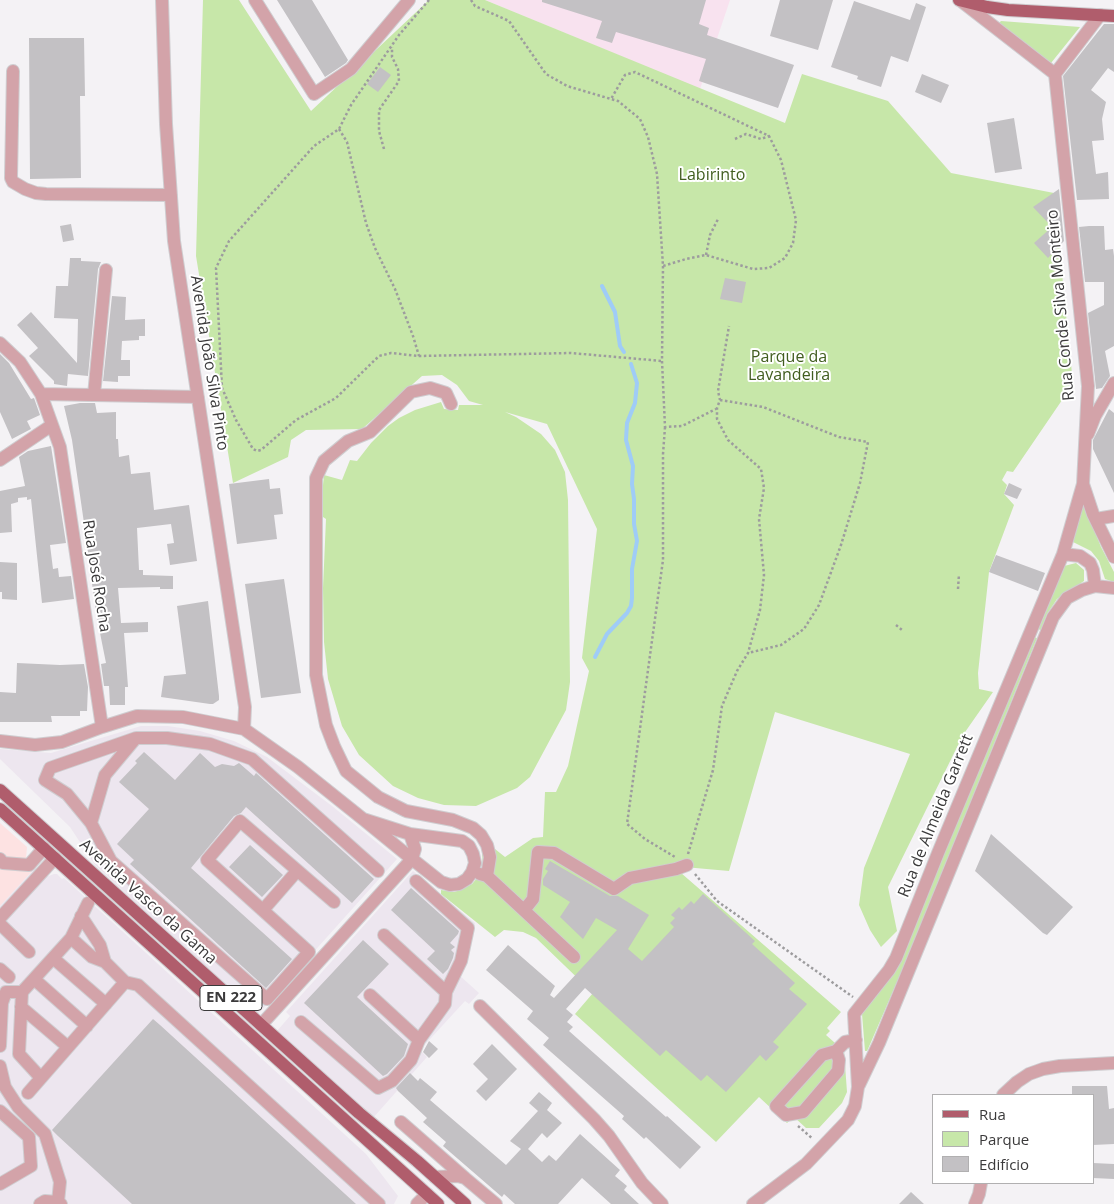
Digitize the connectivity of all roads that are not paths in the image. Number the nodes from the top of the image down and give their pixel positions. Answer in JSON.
{"nodes":[{"id":1,"x":162,"y":0,"type":"edge"},
{"id":2,"x":255,"y":0,"type":"edge"},
{"id":3,"x":410,"y":0,"type":"edge"},
{"id":4,"x":960,"y":0,"type":"edge"},
{"id":5,"x":1100,"y":15,"type":"junction"},
{"id":6,"x":1114,"y":16,"type":"edge"},
{"id":7,"x":13,"y":71,"type":"dead end"},
{"id":8,"x":1055,"y":74,"type":"junction"},
{"id":9,"x":171,"y":195,"type":"junction"},
{"id":10,"x":106,"y":270,"type":"dead end"},
{"id":11,"x":0,"y":343,"type":"edge"},
{"id":12,"x":1114,"y":383,"type":"edge"},
{"id":13,"x":41,"y":394,"type":"junction"},
{"id":14,"x":94,"y":395,"type":"junction"},
{"id":15,"x":198,"y":397,"type":"junction"},
{"id":16,"x":451,"y":404,"type":"dead end"},
{"id":17,"x":52,"y":425,"type":"junction"},
{"id":18,"x":1084,"y":444,"type":"junction"},
{"id":19,"x":0,"y":460,"type":"edge"},
{"id":20,"x":1083,"y":484,"type":"junction"},
{"id":21,"x":1114,"y":516,"type":"edge"},
{"id":22,"x":1096,"y":519,"type":"junction"},
{"id":23,"x":1063,"y":554,"type":"junction"},
{"id":24,"x":1114,"y":557,"type":"edge"},
{"id":25,"x":1095,"y":586,"type":"junction"},
{"id":26,"x":1114,"y":588,"type":"edge"},
{"id":27,"x":102,"y":726,"type":"junction"},
{"id":28,"x":244,"y":729,"type":"junction"},
{"id":29,"x":136,"y":738,"type":"junction"},
{"id":30,"x":0,"y":741,"type":"edge"},
{"id":31,"x":0,"y":790,"type":"edge"},
{"id":32,"x":0,"y":809,"type":"edge"},
{"id":33,"x":363,"y":819,"type":"junction"},
{"id":34,"x":91,"y":823,"type":"junction"},
{"id":35,"x":410,"y":834,"type":"junction"},
{"id":36,"x":44,"y":848,"type":"junction"},
{"id":37,"x":414,"y":854,"type":"junction"},
{"id":38,"x":55,"y":858,"type":"junction"},
{"id":39,"x":0,"y":859,"type":"edge"},
{"id":40,"x":687,"y":865,"type":"road end"},
{"id":41,"x":296,"y":870,"type":"junction"},
{"id":42,"x":378,"y":871,"type":"dead end"},
{"id":43,"x":472,"y":872,"type":"junction"},
{"id":44,"x":487,"y":876,"type":"junction"},
{"id":45,"x":416,"y":882,"type":"dead end"},
{"id":46,"x":334,"y":902,"type":"dead end"},
{"id":47,"x":88,"y":904,"type":"dead end"},
{"id":48,"x":525,"y":909,"type":"junction"},
{"id":49,"x":263,"y":910,"type":"junction"},
{"id":50,"x":81,"y":916,"type":"junction"},
{"id":51,"x":0,"y":918,"type":"edge"},
{"id":52,"x":0,"y":924,"type":"edge"},
{"id":53,"x":384,"y":935,"type":"dead end"},
{"id":54,"x":71,"y":938,"type":"junction"},
{"id":55,"x":29,"y":952,"type":"dead end"},
{"id":56,"x":574,"y":957,"type":"dead end"},
{"id":57,"x":53,"y":958,"type":"junction"},
{"id":58,"x":105,"y":962,"type":"junction"},
{"id":59,"x":34,"y":979,"type":"junction"},
{"id":60,"x":125,"y":982,"type":"junction"},
{"id":61,"x":22,"y":992,"type":"junction"},
{"id":62,"x":446,"y":992,"type":"junction"},
{"id":63,"x":370,"y":995,"type":"dead end"},
{"id":64,"x":106,"y":1004,"type":"junction"},
{"id":65,"x":480,"y":1006,"type":"dead end"},
{"id":66,"x":22,"y":1008,"type":"junction"},
{"id":67,"x":301,"y":1022,"type":"dead end"},
{"id":68,"x":261,"y":1025,"type":"junction"},
{"id":69,"x":87,"y":1026,"type":"junction"},
{"id":70,"x":419,"y":1040,"type":"junction"},
{"id":71,"x":856,"y":1040,"type":"junction"},
{"id":72,"x":0,"y":1046,"type":"edge"},
{"id":73,"x":68,"y":1047,"type":"junction"},
{"id":74,"x":836,"y":1051,"type":"junction"},
{"id":75,"x":1114,"y":1063,"type":"edge"},
{"id":76,"x":0,"y":1066,"type":"edge"},
{"id":77,"x":41,"y":1078,"type":"junction"},
{"id":78,"x":320,"y":1078,"type":"junction"},
{"id":79,"x":858,"y":1087,"type":"junction"},
{"id":80,"x":310,"y":1088,"type":"junction"},
{"id":81,"x":28,"y":1093,"type":"dead end"},
{"id":82,"x":1005,"y":1094,"type":"edge"},
{"id":83,"x":0,"y":1112,"type":"edge"},
{"id":84,"x":401,"y":1122,"type":"dead end"},
{"id":85,"x":435,"y":1178,"type":"junction"},
{"id":86,"x":465,"y":1178,"type":"junction"},
{"id":87,"x":0,"y":1184,"type":"edge"},
{"id":88,"x":981,"y":1184,"type":"edge"},
{"id":89,"x":427,"y":1194,"type":"junction"},
{"id":90,"x":59,"y":1203,"type":"edge"},
{"id":91,"x":40,"y":1204,"type":"edge"},
{"id":92,"x":379,"y":1204,"type":"edge"},
{"id":93,"x":417,"y":1204,"type":"edge"},
{"id":94,"x":438,"y":1204,"type":"edge"},
{"id":95,"x":465,"y":1204,"type":"edge"},
{"id":96,"x":496,"y":1204,"type":"edge"},
{"id":97,"x":662,"y":1204,"type":"edge"},
{"id":98,"x":754,"y":1204,"type":"edge"},
{"id":99,"x":975,"y":1204,"type":"edge"}],
"edges":[{"from":1,"to":9,"type":"street","name":"Avenida João Silva Pinto"},
{"from":2,"to":3,"type":"street"},
{"from":4,"to":5,"type":"main road"},
{"from":4,"to":8,"type":"street"},
{"from":5,"to":6,"type":"main road"},
{"from":5,"to":8,"type":"street"},
{"from":7,"to":9,"type":"street"},
{"from":8,"to":18,"type":"street","name":"Rua Conde Silva Monteiro"},
{"from":9,"to":15,"type":"street","name":"Avenida João Silva Pinto"},
{"from":10,"to":14,"type":"street"},
{"from":11,"to":13,"type":"street","name":"Rua José Rocha"},
{"from":12,"to":18,"type":"street"},
{"from":13,"to":14,"type":"street"},
{"from":13,"to":17,"type":"street","name":"Rua José Rocha"},
{"from":14,"to":15,"type":"street"},
{"from":15,"to":28,"type":"street","name":"Avenida João Silva Pinto"},
{"from":16,"to":44,"type":"street"},
{"from":17,"to":19,"type":"street"},
{"from":17,"to":27,"type":"street","name":"Rua José Rocha"},
{"from":18,"to":20,"type":"street","name":"Rua Conde Silva Monteiro"},
{"from":20,"to":22,"type":"street","name":"Rua Conde Silva Monteiro"},
{"from":20,"to":23,"type":"street","name":"Rua de Almeida Garrett"},
{"from":21,"to":22,"type":"street"},
{"from":22,"to":24,"type":"street","name":"Rua Conde Silva Monteiro"},
{"from":23,"to":25,"type":"street"},
{"from":23,"to":71,"type":"street","name":"Rua de Almeida Garrett"},
{"from":25,"to":26,"type":"street","name":"Rua de Almeida Garrett"},
{"from":25,"to":79,"type":"street","name":"Rua de Almeida Garrett"},
{"from":27,"to":28,"type":"street"},
{"from":27,"to":30,"type":"street"},
{"from":28,"to":33,"type":"street"},
{"from":29,"to":34,"type":"street"},
{"from":29,"to":34,"type":"street"},
{"from":29,"to":42,"type":"street"},
{"from":31,"to":68,"type":"main road","name":"Avenida Vasco da Gama","number":"EN 222"},
{"from":32,"to":36,"type":"main road","name":"Avenida Vasco da Gama","number":"EN 222"},
{"from":33,"to":35,"type":"street"},
{"from":33,"to":37,"type":"street"},
{"from":34,"to":49,"type":"street"},
{"from":35,"to":37,"type":"street"},
{"from":35,"to":43,"type":"street"},
{"from":36,"to":38,"type":"main road","name":"Avenida Vasco da Gama","number":"EN 222"},
{"from":36,"to":39,"type":"street"},
{"from":37,"to":43,"type":"street"},
{"from":37,"to":68,"type":"street"},
{"from":38,"to":51,"type":"street"},
{"from":38,"to":80,"type":"main road","name":"Avenida Vasco da Gama","number":"EN 222"},
{"from":40,"to":48,"type":"street"},
{"from":41,"to":46,"type":"street"},
{"from":41,"to":49,"type":"street"},
{"from":41,"to":49,"type":"street"},
{"from":43,"to":44,"type":"street"},
{"from":44,"to":48,"type":"street"},
{"from":45,"to":62,"type":"street"},
{"from":47,"to":50,"type":"street"},
{"from":48,"to":56,"type":"street"},
{"from":50,"to":54,"type":"street"},
{"from":50,"to":58,"type":"street"},
{"from":52,"to":55,"type":"street"},
{"from":53,"to":62,"type":"street"},
{"from":54,"to":57,"type":"street"},
{"from":54,"to":58,"type":"street"},
{"from":57,"to":59,"type":"street"},
{"from":57,"to":64,"type":"street"},
{"from":58,"to":60,"type":"street"},
{"from":59,"to":61,"type":"street"},
{"from":59,"to":69,"type":"street"},
{"from":60,"to":64,"type":"street"},
{"from":60,"to":92,"type":"street"},
{"from":61,"to":66,"type":"street"},
{"from":61,"to":72,"type":"street"},
{"from":62,"to":70,"type":"street"},
{"from":63,"to":70,"type":"street"},
{"from":64,"to":69,"type":"street"},
{"from":65,"to":97,"type":"street"},
{"from":66,"to":73,"type":"street"},
{"from":66,"to":77,"type":"street"},
{"from":67,"to":70,"type":"street"},
{"from":68,"to":78,"type":"main road","name":"Avenida Vasco da Gama","number":"EN 222"},
{"from":69,"to":73,"type":"street"},
{"from":71,"to":74,"type":"street"},
{"from":71,"to":79,"type":"street","name":"Rua de Almeida Garrett"},
{"from":73,"to":77,"type":"street"},
{"from":74,"to":74,"type":"street"},
{"from":75,"to":82,"type":"street"},
{"from":76,"to":90,"type":"street"},
{"from":77,"to":81,"type":"street"},
{"from":78,"to":80,"type":"main road"},
{"from":78,"to":85,"type":"main road","name":"Avenida Vasco da Gama","number":"EN 222"},
{"from":79,"to":98,"type":"street","name":"Rua de Almeida Garrett"},
{"from":80,"to":89,"type":"main road","name":"Avenida Vasco da Gama","number":"EN 222"},
{"from":83,"to":87,"type":"street"},
{"from":84,"to":86,"type":"street"},
{"from":85,"to":86,"type":"street"},
{"from":85,"to":95,"type":"main road","name":"Avenida Vasco da Gama","number":"EN 222"},
{"from":86,"to":96,"type":"street"},
{"from":88,"to":99,"type":"street"},
{"from":89,"to":93,"type":"street"},
{"from":89,"to":94,"type":"main road","name":"Avenida Vasco da Gama","number":"EN 222"},
{"from":90,"to":91,"type":"street"}]}
